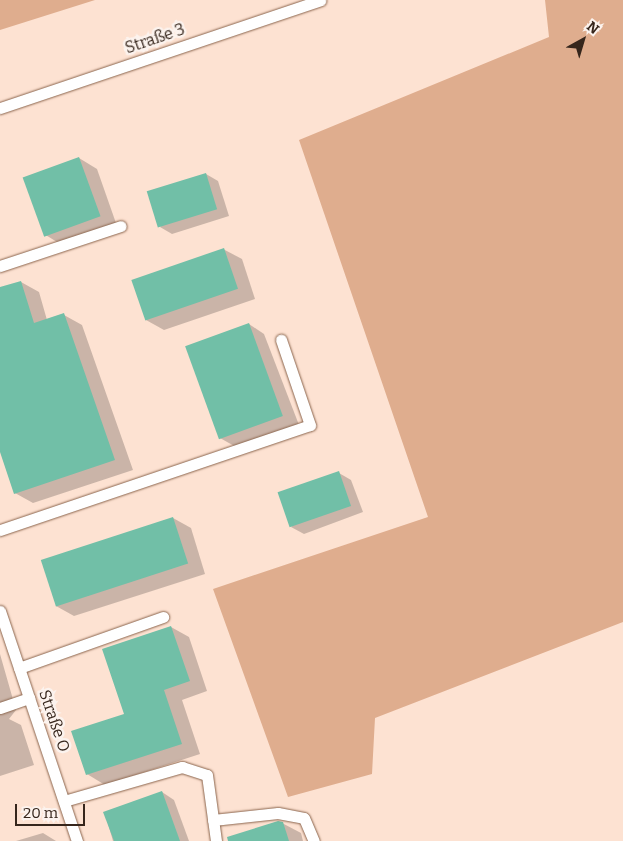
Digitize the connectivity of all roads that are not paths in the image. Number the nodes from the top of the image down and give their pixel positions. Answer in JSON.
{"nodes":[{"id":1,"x":320,"y":0,"type":"edge"},
{"id":2,"x":0,"y":108,"type":"edge"},
{"id":3,"x":121,"y":226,"type":"dead end"},
{"id":4,"x":0,"y":266,"type":"edge"},
{"id":5,"x":281,"y":340,"type":"dead end"},
{"id":6,"x":0,"y":530,"type":"edge"},
{"id":7,"x":0,"y":611,"type":"edge"},
{"id":8,"x":163,"y":617,"type":"dead end"},
{"id":9,"x":19,"y":668,"type":"junction"},
{"id":10,"x":29,"y":698,"type":"junction"},
{"id":11,"x":0,"y":708,"type":"edge"},
{"id":12,"x":64,"y":801,"type":"junction"},
{"id":13,"x":213,"y":820,"type":"junction"},
{"id":14,"x":77,"y":841,"type":"edge"},
{"id":15,"x":216,"y":841,"type":"edge"},
{"id":16,"x":314,"y":841,"type":"edge"}],
"edges":[{"from":1,"to":2,"type":"lane","name":"Straße 3"},
{"from":3,"to":4,"type":"lane"},
{"from":5,"to":6,"type":"lane"},
{"from":7,"to":9,"type":"lane","name":"Straße O"},
{"from":8,"to":9,"type":"lane"},
{"from":9,"to":10,"type":"lane","name":"Straße O"},
{"from":10,"to":11,"type":"lane"},
{"from":10,"to":12,"type":"lane","name":"Straße O"},
{"from":12,"to":13,"type":"lane"},
{"from":12,"to":14,"type":"lane","name":"Straße O"},
{"from":13,"to":15,"type":"lane"},
{"from":13,"to":16,"type":"lane"}]}
